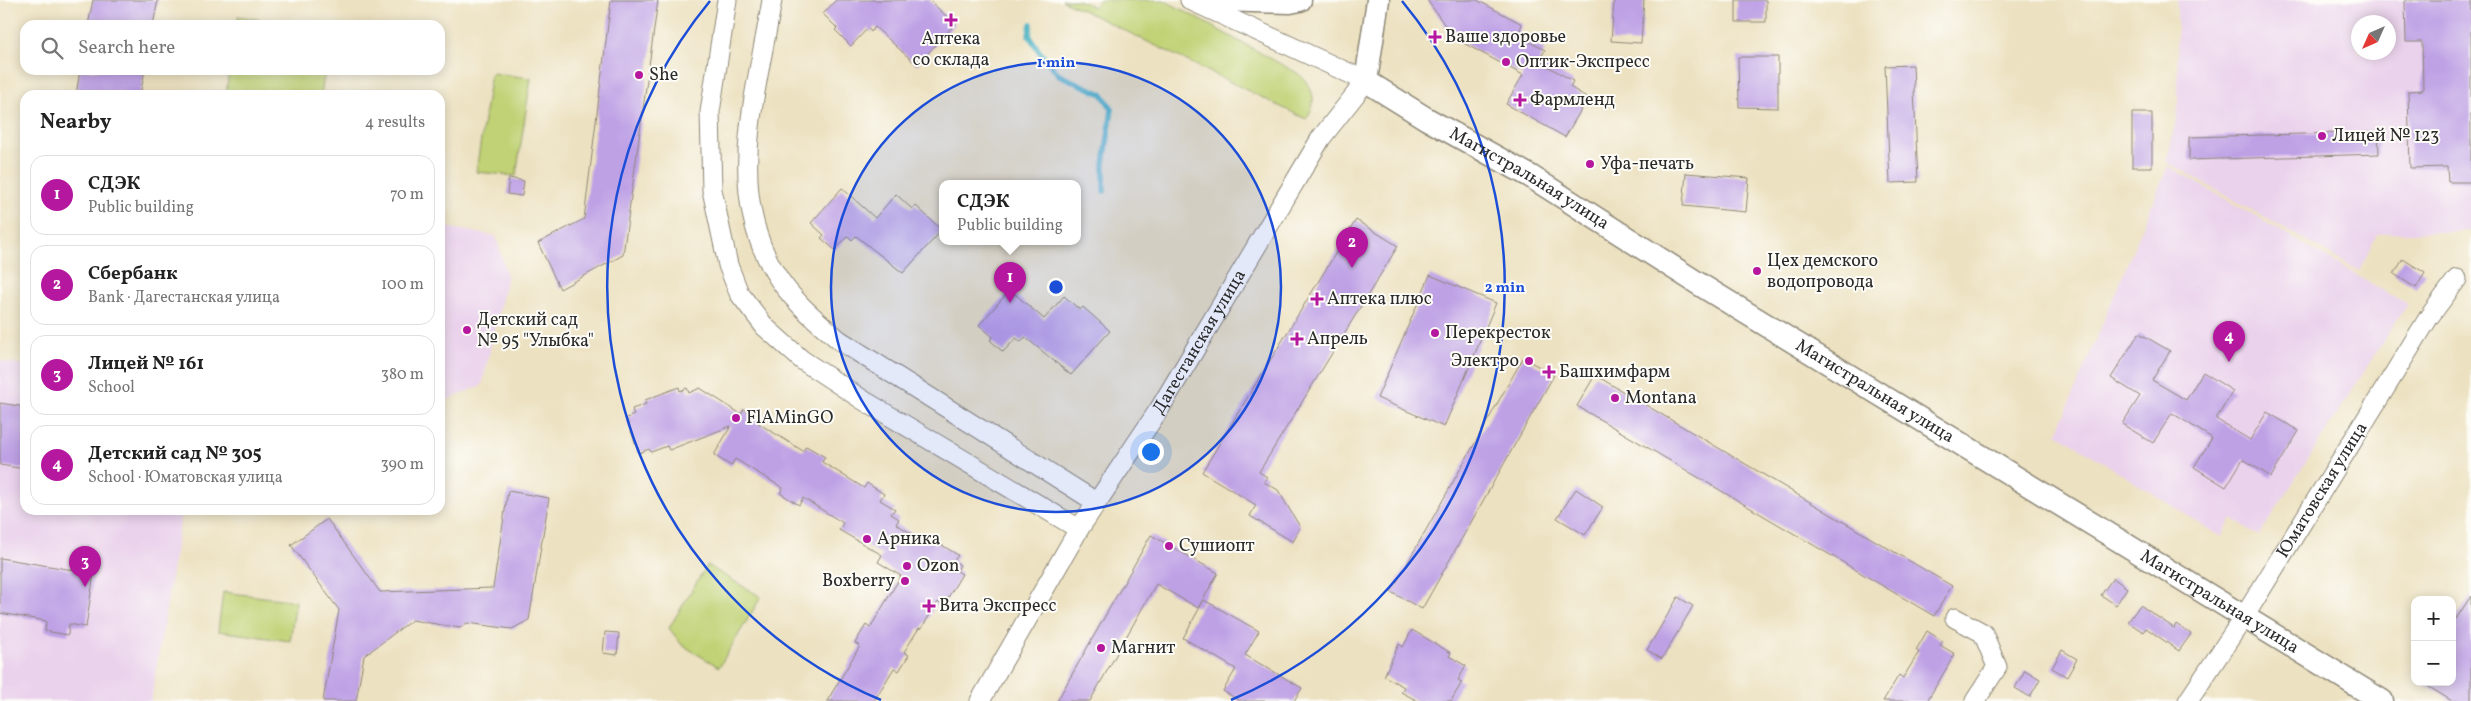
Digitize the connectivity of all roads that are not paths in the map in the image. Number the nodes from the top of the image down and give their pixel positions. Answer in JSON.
{"nodes":[{"id":1,"x":727,"y":0,"type":"edge"},
{"id":2,"x":772,"y":0,"type":"edge"},
{"id":3,"x":1190,"y":0,"type":"edge"},
{"id":4,"x":1219,"y":0,"type":"edge"},
{"id":5,"x":1300,"y":0,"type":"edge"},
{"id":6,"x":1378,"y":0,"type":"edge"},
{"id":7,"x":1366,"y":81,"type":"junction"},
{"id":8,"x":2457,"y":279,"type":"dead end"},
{"id":9,"x":1096,"y":502,"type":"junction"},
{"id":10,"x":1079,"y":529,"type":"junction"},
{"id":11,"x":2244,"y":617,"type":"junction"},
{"id":12,"x":1955,"y":618,"type":"dead end"},
{"id":13,"x":980,"y":701,"type":"edge"},
{"id":14,"x":1975,"y":701,"type":"edge"},
{"id":15,"x":2188,"y":701,"type":"edge"},
{"id":16,"x":2382,"y":701,"type":"edge"}],
"edges":[{"from":1,"to":10,"type":"street"},
{"from":2,"to":9,"type":"street"},
{"from":3,"to":7,"type":"street"},
{"from":4,"to":5,"type":"street"},
{"from":6,"to":7,"type":"street","name":"Дагестанская улица"},
{"from":7,"to":9,"type":"street","name":"Дагестанская улица"},
{"from":7,"to":11,"type":"street","name":"Магистральная улица"},
{"from":8,"to":11,"type":"street","name":"Юматовская улица"},
{"from":9,"to":10,"type":"street","name":"Дагестанская улица"},
{"from":10,"to":13,"type":"street","name":"Дагестанская улица"},
{"from":11,"to":15,"type":"street","name":"Юматовская улица"},
{"from":11,"to":16,"type":"street","name":"Магистральная улица"},
{"from":12,"to":14,"type":"street"}]}
